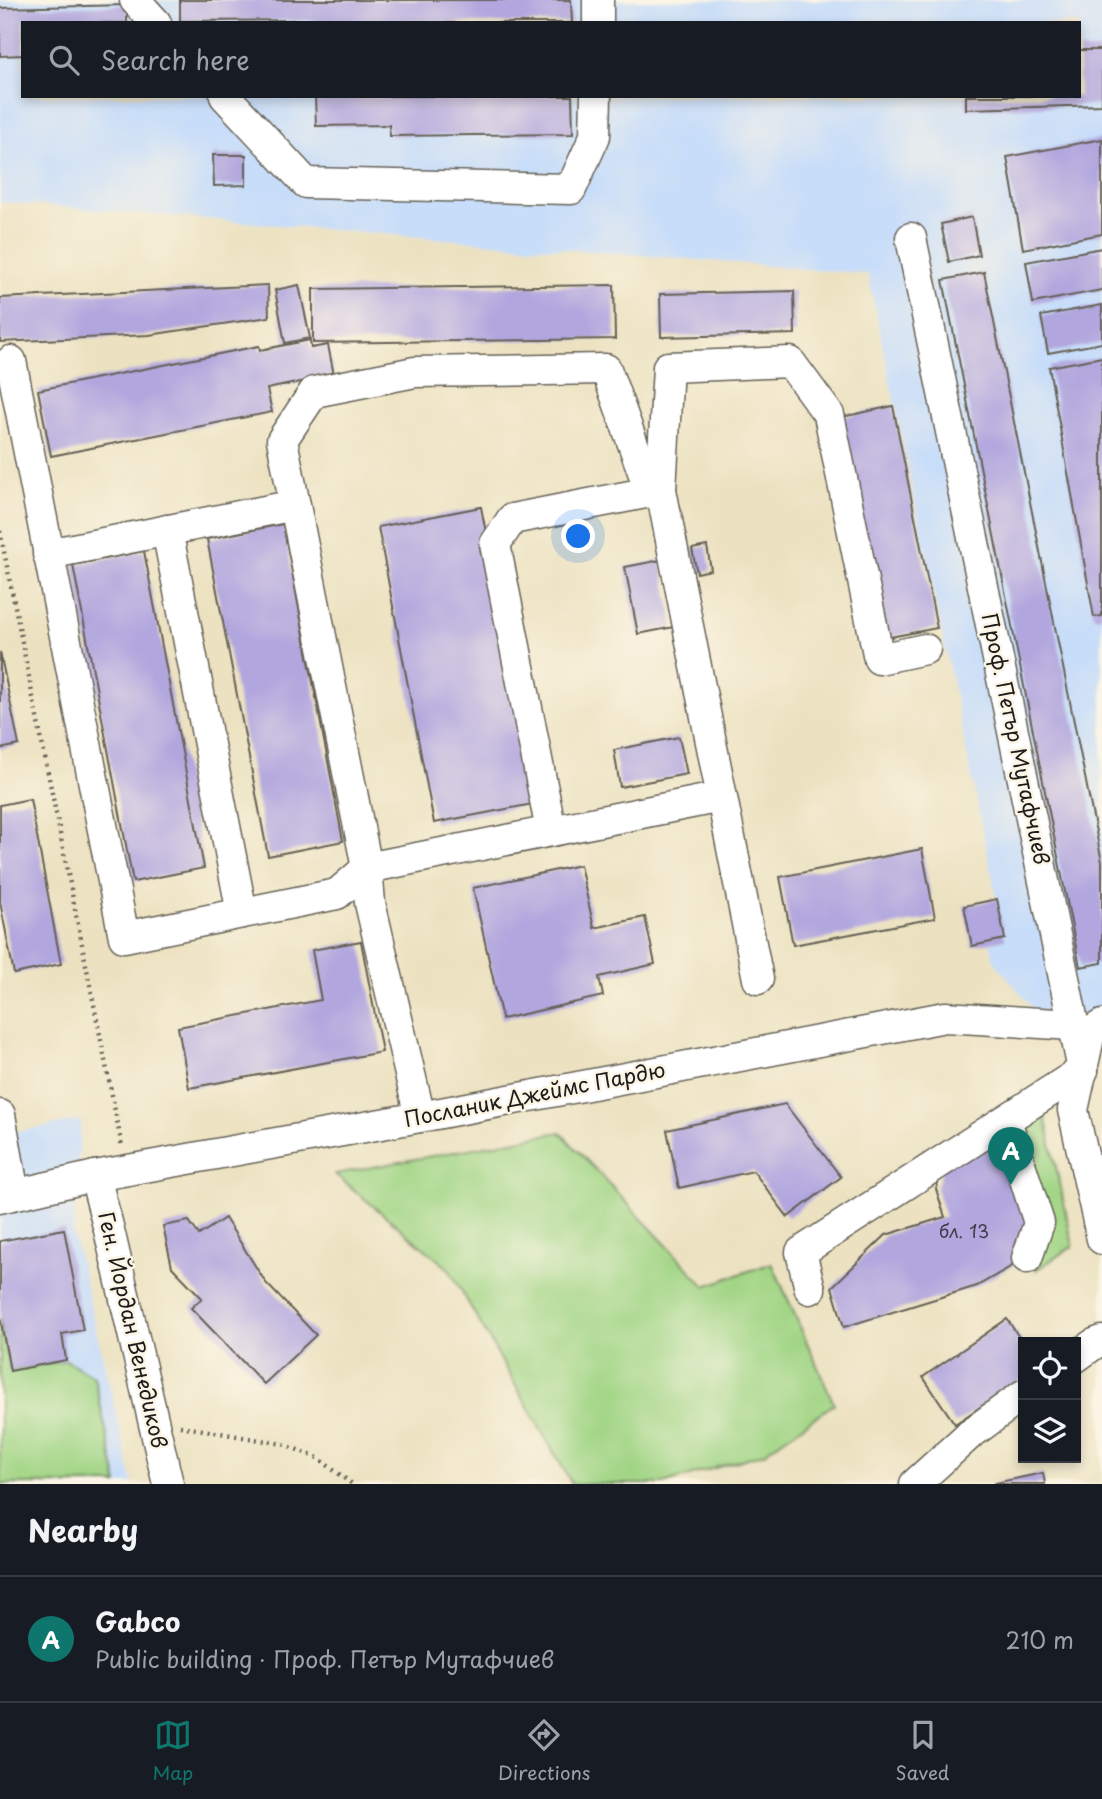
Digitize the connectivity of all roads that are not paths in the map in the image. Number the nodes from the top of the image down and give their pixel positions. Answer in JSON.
{"nodes":[{"id":1,"x":135,"y":0,"type":"edge"},
{"id":2,"x":598,"y":0,"type":"edge"},
{"id":3,"x":154,"y":21,"type":"edge"},
{"id":4,"x":598,"y":21,"type":"edge"},
{"id":5,"x":227,"y":98,"type":"edge"},
{"id":6,"x":596,"y":98,"type":"edge"},
{"id":7,"x":911,"y":238,"type":"dead end"},
{"id":8,"x":11,"y":361,"type":"dead end"},
{"id":9,"x":661,"y":489,"type":"junction"},
{"id":10,"x":295,"y":505,"type":"junction"},
{"id":11,"x":167,"y":530,"type":"junction"},
{"id":12,"x":48,"y":554,"type":"junction"},
{"id":13,"x":925,"y":649,"type":"dead end"},
{"id":14,"x":721,"y":797,"type":"junction"},
{"id":15,"x":551,"y":831,"type":"junction"},
{"id":16,"x":367,"y":868,"type":"junction"},
{"id":17,"x":242,"y":913,"type":"junction"},
{"id":18,"x":758,"y":979,"type":"dead end"},
{"id":19,"x":1073,"y":1025,"type":"junction"},
{"id":20,"x":1102,"y":1025,"type":"edge"},
{"id":21,"x":1083,"y":1070,"type":"junction"},
{"id":22,"x":1073,"y":1110,"type":"junction"},
{"id":23,"x":0,"y":1115,"type":"edge"},
{"id":24,"x":420,"y":1117,"type":"junction"},
{"id":25,"x":1006,"y":1120,"type":"junction"},
{"id":26,"x":1102,"y":1128,"type":"edge"},
{"id":27,"x":95,"y":1176,"type":"junction"},
{"id":28,"x":7,"y":1196,"type":"edge"},
{"id":29,"x":1102,"y":1239,"type":"edge"},
{"id":30,"x":1027,"y":1258,"type":"dead end"},
{"id":31,"x":810,"y":1289,"type":"dead end"},
{"id":32,"x":1102,"y":1342,"type":"edge"},
{"id":33,"x":1081,"y":1353,"type":"edge"},
{"id":34,"x":1018,"y":1399,"type":"edge"},
{"id":35,"x":168,"y":1484,"type":"edge"},
{"id":36,"x":915,"y":1484,"type":"edge"}],
"edges":[{"from":1,"to":3,"type":"street"},
{"from":2,"to":4,"type":"street"},
{"from":5,"to":6,"type":"street"},
{"from":7,"to":19,"type":"street","name":"Проф. Петър Мутафчиев"},
{"from":8,"to":12,"type":"street"},
{"from":9,"to":10,"type":"street"},
{"from":9,"to":13,"type":"street"},
{"from":9,"to":14,"type":"street"},
{"from":9,"to":15,"type":"street"},
{"from":10,"to":11,"type":"street"},
{"from":10,"to":16,"type":"street"},
{"from":11,"to":12,"type":"street"},
{"from":11,"to":17,"type":"street"},
{"from":12,"to":17,"type":"street"},
{"from":14,"to":15,"type":"street"},
{"from":14,"to":18,"type":"street"},
{"from":15,"to":16,"type":"street"},
{"from":16,"to":17,"type":"street"},
{"from":16,"to":24,"type":"street"},
{"from":19,"to":21,"type":"street","name":"Проф. Петър Мутафчиев"},
{"from":19,"to":24,"type":"street","name":"Посланик Джеймс Пардю"},
{"from":20,"to":21,"type":"street"},
{"from":21,"to":22,"type":"street","name":"Проф. Петър Мутафчиев"},
{"from":21,"to":25,"type":"street"},
{"from":22,"to":26,"type":"street"},
{"from":22,"to":29,"type":"street","name":"Проф. Петър Мутафчиев"},
{"from":23,"to":28,"type":"street"},
{"from":24,"to":27,"type":"street","name":"Посланик Джеймс Пардю"},
{"from":25,"to":30,"type":"street"},
{"from":25,"to":31,"type":"street"},
{"from":27,"to":28,"type":"street","name":"Посланик Джеймс Пардю"},
{"from":27,"to":35,"type":"street","name":"Ген. Йордан Венедиков"},
{"from":32,"to":33,"type":"street"},
{"from":34,"to":36,"type":"street"}]}
